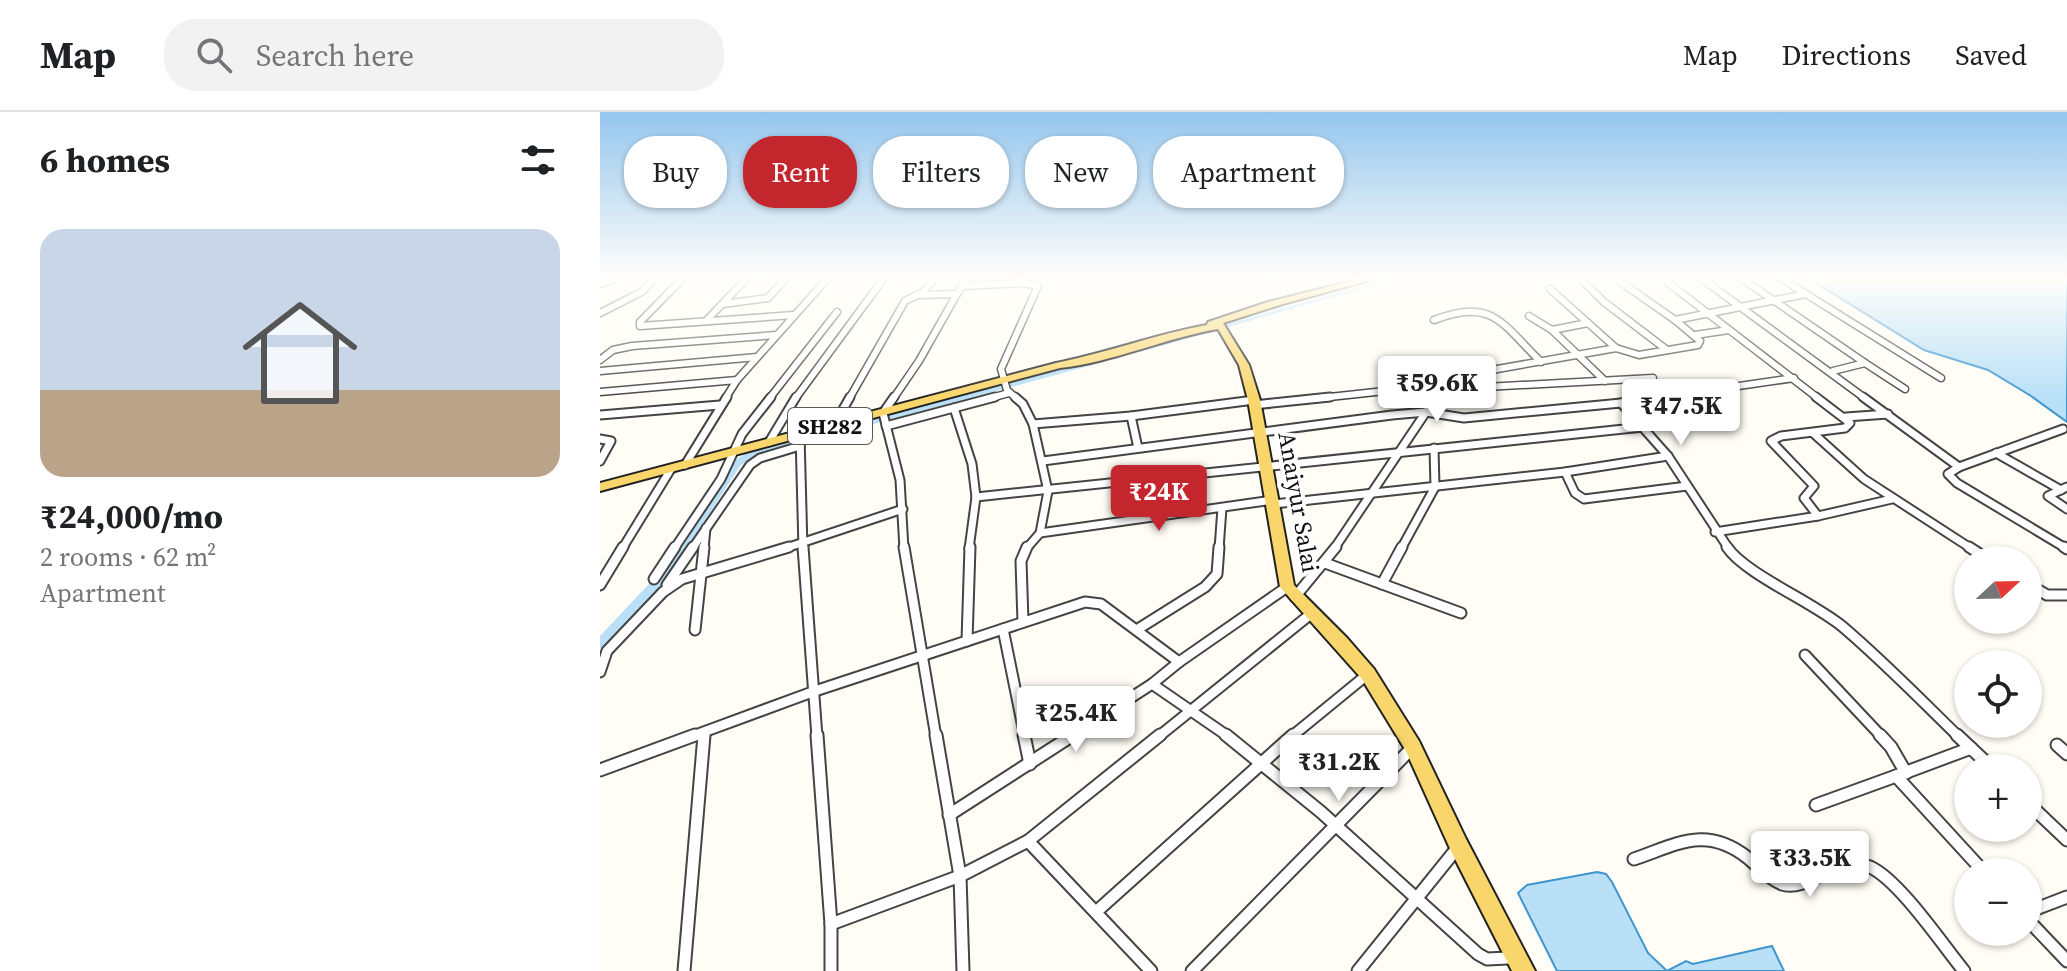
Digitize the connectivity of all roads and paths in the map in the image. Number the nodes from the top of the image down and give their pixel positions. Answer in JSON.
{"nodes":[{"id":1,"x":645,"y":318,"type":"edge"},
{"id":2,"x":709,"y":318,"type":"edge"},
{"id":3,"x":749,"y":318,"type":"edge"},
{"id":4,"x":792,"y":318,"type":"edge"},
{"id":5,"x":832,"y":318,"type":"edge"},
{"id":6,"x":854,"y":318,"type":"edge"},
{"id":7,"x":895,"y":318,"type":"edge"},
{"id":8,"x":943,"y":318,"type":"edge"},
{"id":9,"x":1024,"y":318,"type":"edge"},
{"id":10,"x":1240,"y":318,"type":"edge"},
{"id":11,"x":1241,"y":318,"type":"edge"},
{"id":12,"x":1440,"y":318,"type":"edge"},
{"id":13,"x":1490,"y":318,"type":"edge"},
{"id":14,"x":1532,"y":318,"type":"edge"},
{"id":15,"x":1583,"y":318,"type":"edge"},
{"id":16,"x":1626,"y":318,"type":"edge"},
{"id":17,"x":1672,"y":318,"type":"edge"},
{"id":18,"x":1686,"y":318,"type":"edge"},
{"id":19,"x":1713,"y":318,"type":"edge"},
{"id":20,"x":1754,"y":318,"type":"edge"},
{"id":21,"x":1797,"y":318,"type":"edge"},
{"id":22,"x":1845,"y":318,"type":"edge"},
{"id":23,"x":1434,"y":320,"type":"dead end"},
{"id":24,"x":1675,"y":320,"type":"junction"},
{"id":25,"x":706,"y":321,"type":"junction"},
{"id":26,"x":1588,"y":323,"type":"junction"},
{"id":27,"x":1224,"y":325,"type":"junction"},
{"id":28,"x":1552,"y":330,"type":"junction"},
{"id":29,"x":1729,"y":330,"type":"junction"},
{"id":30,"x":776,"y":335,"type":"junction"},
{"id":31,"x":1695,"y":335,"type":"junction"},
{"id":32,"x":1153,"y":338,"type":"junction"},
{"id":33,"x":1616,"y":348,"type":"junction"},
{"id":34,"x":1667,"y":350,"type":"junction"},
{"id":35,"x":1579,"y":355,"type":"junction"},
{"id":36,"x":757,"y":357,"type":"junction"},
{"id":37,"x":600,"y":360,"type":"edge"},
{"id":38,"x":1541,"y":362,"type":"junction"},
{"id":39,"x":1865,"y":363,"type":"junction"},
{"id":40,"x":600,"y":371,"type":"edge"},
{"id":41,"x":1833,"y":371,"type":"junction"},
{"id":42,"x":1653,"y":378,"type":"dead end"},
{"id":43,"x":1794,"y":378,"type":"junction"},
{"id":44,"x":1941,"y":378,"type":"dead end"},
{"id":45,"x":737,"y":380,"type":"junction"},
{"id":46,"x":1605,"y":381,"type":"junction"},
{"id":47,"x":1006,"y":387,"type":"junction"},
{"id":48,"x":1449,"y":389,"type":"junction"},
{"id":49,"x":1905,"y":389,"type":"dead end"},
{"id":50,"x":600,"y":392,"type":"edge"},
{"id":51,"x":1254,"y":403,"type":"junction"},
{"id":52,"x":1621,"y":403,"type":"junction"},
{"id":53,"x":720,"y":405,"type":"junction"},
{"id":54,"x":954,"y":408,"type":"junction"},
{"id":55,"x":1426,"y":412,"type":"junction"},
{"id":56,"x":1888,"y":414,"type":"junction"},
{"id":57,"x":600,"y":415,"type":"edge"},
{"id":58,"x":1131,"y":416,"type":"junction"},
{"id":59,"x":1846,"y":417,"type":"junction"},
{"id":60,"x":885,"y":419,"type":"junction"},
{"id":61,"x":1033,"y":424,"type":"junction"},
{"id":62,"x":834,"y":425,"type":"junction"},
{"id":63,"x":1643,"y":427,"type":"junction"},
{"id":64,"x":2063,"y":429,"type":"dead end"},
{"id":65,"x":1260,"y":432,"type":"junction"},
{"id":66,"x":1813,"y":433,"type":"junction"},
{"id":67,"x":600,"y":439,"type":"edge"},
{"id":68,"x":800,"y":440,"type":"junction"},
{"id":69,"x":769,"y":442,"type":"junction"},
{"id":70,"x":1138,"y":448,"type":"junction"},
{"id":71,"x":1434,"y":448,"type":"junction"},
{"id":72,"x":1400,"y":450,"type":"junction"},
{"id":73,"x":734,"y":452,"type":"junction"},
{"id":74,"x":1996,"y":453,"type":"junction"},
{"id":75,"x":1668,"y":456,"type":"junction"},
{"id":76,"x":600,"y":461,"type":"edge"},
{"id":77,"x":1043,"y":461,"type":"junction"},
{"id":78,"x":685,"y":465,"type":"junction"},
{"id":79,"x":1264,"y":465,"type":"junction"},
{"id":80,"x":1959,"y":467,"type":"junction"},
{"id":81,"x":671,"y":469,"type":"junction"},
{"id":82,"x":1565,"y":472,"type":"junction"},
{"id":83,"x":1687,"y":486,"type":"junction"},
{"id":84,"x":1435,"y":487,"type":"junction"},
{"id":85,"x":2064,"y":488,"type":"edge"},
{"id":86,"x":602,"y":489,"type":"edge"},
{"id":87,"x":1048,"y":491,"type":"junction"},
{"id":88,"x":1375,"y":492,"type":"junction"},
{"id":89,"x":976,"y":497,"type":"junction"},
{"id":90,"x":1892,"y":499,"type":"junction"},
{"id":91,"x":1273,"y":502,"type":"junction"},
{"id":92,"x":1222,"y":508,"type":"junction"},
{"id":93,"x":903,"y":509,"type":"junction"},
{"id":94,"x":2067,"y":509,"type":"edge"},
{"id":95,"x":1818,"y":516,"type":"junction"},
{"id":96,"x":706,"y":528,"type":"junction"},
{"id":97,"x":1715,"y":532,"type":"junction"},
{"id":98,"x":1040,"y":533,"type":"junction"},
{"id":99,"x":803,"y":543,"type":"junction"},
{"id":100,"x":1967,"y":546,"type":"edge"},
{"id":101,"x":2067,"y":549,"type":"edge"},
{"id":102,"x":1325,"y":563,"type":"junction"},
{"id":103,"x":702,"y":572,"type":"junction"},
{"id":104,"x":654,"y":579,"type":"dead end"},
{"id":105,"x":1382,"y":584,"type":"junction"},
{"id":106,"x":600,"y":585,"type":"edge"},
{"id":107,"x":663,"y":592,"type":"junction"},
{"id":108,"x":1291,"y":592,"type":"junction"},
{"id":109,"x":2042,"y":592,"type":"edge"},
{"id":110,"x":2067,"y":595,"type":"edge"},
{"id":111,"x":1312,"y":613,"type":"junction"},
{"id":112,"x":1461,"y":613,"type":"dead end"},
{"id":113,"x":1023,"y":622,"type":"junction"},
{"id":114,"x":1003,"y":629,"type":"junction"},
{"id":115,"x":1138,"y":629,"type":"junction"},
{"id":116,"x":695,"y":630,"type":"dead end"},
{"id":117,"x":967,"y":641,"type":"junction"},
{"id":118,"x":1805,"y":655,"type":"dead end"},
{"id":119,"x":921,"y":657,"type":"junction"},
{"id":120,"x":1179,"y":662,"type":"junction"},
{"id":121,"x":600,"y":672,"type":"edge"},
{"id":122,"x":1368,"y":674,"type":"junction"},
{"id":123,"x":1152,"y":684,"type":"junction"},
{"id":124,"x":815,"y":691,"type":"junction"},
{"id":125,"x":1191,"y":708,"type":"junction"},
{"id":126,"x":704,"y":733,"type":"junction"},
{"id":127,"x":2057,"y":745,"type":"dead end"},
{"id":128,"x":1413,"y":746,"type":"junction"},
{"id":129,"x":1971,"y":748,"type":"junction"},
{"id":130,"x":1977,"y":754,"type":"edge"},
{"id":131,"x":2067,"y":754,"type":"edge"},
{"id":132,"x":1260,"y":762,"type":"junction"},
{"id":133,"x":1030,"y":764,"type":"junction"},
{"id":134,"x":600,"y":770,"type":"edge"},
{"id":135,"x":1901,"y":774,"type":"junction"},
{"id":136,"x":1816,"y":805,"type":"dead end"},
{"id":137,"x":949,"y":815,"type":"junction"},
{"id":138,"x":2042,"y":816,"type":"edge"},
{"id":139,"x":1339,"y":825,"type":"junction"},
{"id":140,"x":2067,"y":840,"type":"edge"},
{"id":141,"x":1028,"y":841,"type":"junction"},
{"id":142,"x":1459,"y":846,"type":"junction"},
{"id":143,"x":1972,"y":858,"type":"edge"},
{"id":144,"x":1634,"y":859,"type":"dead end"},
{"id":145,"x":960,"y":876,"type":"junction"},
{"id":146,"x":2067,"y":897,"type":"edge"},
{"id":147,"x":1418,"y":899,"type":"junction"},
{"id":148,"x":2042,"y":907,"type":"edge"},
{"id":149,"x":1097,"y":911,"type":"junction"},
{"id":150,"x":831,"y":924,"type":"junction"},
{"id":151,"x":2042,"y":935,"type":"edge"},
{"id":152,"x":2067,"y":961,"type":"edge"},
{"id":153,"x":1515,"y":967,"type":"edge"},
{"id":154,"x":684,"y":971,"type":"edge"},
{"id":155,"x":831,"y":971,"type":"edge"},
{"id":156,"x":963,"y":971,"type":"edge"},
{"id":157,"x":1151,"y":971,"type":"edge"},
{"id":158,"x":1192,"y":971,"type":"edge"},
{"id":159,"x":1358,"y":971,"type":"edge"},
{"id":160,"x":1964,"y":971,"type":"edge"}],
"edges":[{"from":1,"to":25,"type":"street"},
{"from":2,"to":25,"type":"street"},
{"from":3,"to":25,"type":"street"},
{"from":4,"to":30,"type":"street"},
{"from":5,"to":73,"type":"street"},
{"from":6,"to":69,"type":"street"},
{"from":7,"to":62,"type":"street"},
{"from":8,"to":60,"type":"street"},
{"from":9,"to":47,"type":"street"},
{"from":10,"to":27,"type":"main road","number":"SH282"},
{"from":11,"to":27,"type":"main road","number":"SH282"},
{"from":12,"to":23,"type":"street"},
{"from":13,"to":38,"type":"street"},
{"from":14,"to":28,"type":"street"},
{"from":15,"to":26,"type":"street"},
{"from":16,"to":34,"type":"street"},
{"from":17,"to":24,"type":"street"},
{"from":18,"to":24,"type":"street"},
{"from":19,"to":29,"type":"street"},
{"from":20,"to":41,"type":"street"},
{"from":21,"to":39,"type":"street"},
{"from":22,"to":44,"type":"street"},
{"from":24,"to":31,"type":"street"},
{"from":26,"to":28,"type":"street"},
{"from":26,"to":33,"type":"street"},
{"from":27,"to":32,"type":"main road","number":"SH282"},
{"from":27,"to":32,"type":"main road","number":"SH282"},
{"from":27,"to":51,"type":"main road","name":"Anaiyur Salai"},
{"from":28,"to":35,"type":"street"},
{"from":29,"to":31,"type":"street"},
{"from":29,"to":43,"type":"street"},
{"from":30,"to":36,"type":"street"},
{"from":30,"to":37,"type":"street"},
{"from":31,"to":34,"type":"street"},
{"from":32,"to":47,"type":"main road","number":"SH282"},
{"from":33,"to":34,"type":"street"},
{"from":33,"to":35,"type":"street"},
{"from":35,"to":38,"type":"street"},
{"from":35,"to":46,"type":"street"},
{"from":36,"to":40,"type":"street"},
{"from":36,"to":45,"type":"street"},
{"from":38,"to":48,"type":"street"},
{"from":39,"to":41,"type":"street"},
{"from":39,"to":49,"type":"street"},
{"from":41,"to":56,"type":"street"},
{"from":42,"to":46,"type":"street"},
{"from":43,"to":52,"type":"street"},
{"from":43,"to":59,"type":"street"},
{"from":45,"to":50,"type":"street"},
{"from":45,"to":53,"type":"street"},
{"from":46,"to":48,"type":"street"},
{"from":47,"to":54,"type":"street"},
{"from":47,"to":60,"type":"main road","number":"SH282"},
{"from":47,"to":61,"type":"street"},
{"from":48,"to":51,"type":"street"},
{"from":48,"to":55,"type":"street"},
{"from":51,"to":58,"type":"street"},
{"from":51,"to":65,"type":"main road","name":"Anaiyur Salai"},
{"from":52,"to":55,"type":"street"},
{"from":52,"to":63,"type":"street"},
{"from":53,"to":57,"type":"street"},
{"from":53,"to":78,"type":"street"},
{"from":54,"to":60,"type":"street"},
{"from":54,"to":89,"type":"street"},
{"from":55,"to":65,"type":"street"},
{"from":55,"to":72,"type":"street"},
{"from":56,"to":59,"type":"street"},
{"from":56,"to":80,"type":"street"},
{"from":58,"to":61,"type":"street"},
{"from":58,"to":70,"type":"street"},
{"from":59,"to":66,"type":"street"},
{"from":60,"to":62,"type":"main road","number":"SH282"},
{"from":60,"to":93,"type":"street"},
{"from":61,"to":77,"type":"street"},
{"from":62,"to":68,"type":"main road","number":"SH282"},
{"from":63,"to":71,"type":"street"},
{"from":63,"to":75,"type":"street"},
{"from":64,"to":74,"type":"street"},
{"from":65,"to":70,"type":"street"},
{"from":65,"to":79,"type":"main road","name":"Anaiyur Salai"},
{"from":66,"to":90,"type":"street"},
{"from":66,"to":95,"type":"street"},
{"from":67,"to":76,"type":"street"},
{"from":68,"to":69,"type":"main road","number":"SH282"},
{"from":68,"to":96,"type":"street"},
{"from":68,"to":99,"type":"street"},
{"from":69,"to":73,"type":"main road","number":"SH282"},
{"from":70,"to":77,"type":"street"},
{"from":71,"to":72,"type":"street"},
{"from":71,"to":84,"type":"street"},
{"from":72,"to":79,"type":"street"},
{"from":72,"to":88,"type":"street"},
{"from":73,"to":78,"type":"main road","number":"SH282"},
{"from":73,"to":104,"type":"street"},
{"from":74,"to":80,"type":"street"},
{"from":74,"to":85,"type":"street"},
{"from":75,"to":82,"type":"street"},
{"from":75,"to":83,"type":"street"},
{"from":77,"to":87,"type":"street"},
{"from":78,"to":81,"type":"main road","number":"SH282"},
{"from":79,"to":87,"type":"street"},
{"from":79,"to":91,"type":"main road","name":"Anaiyur Salai"},
{"from":80,"to":101,"type":"street"},
{"from":81,"to":86,"type":"main road","number":"SH282"},
{"from":81,"to":106,"type":"street"},
{"from":82,"to":83,"type":"street"},
{"from":82,"to":84,"type":"street"},
{"from":83,"to":97,"type":"street"},
{"from":84,"to":88,"type":"street"},
{"from":84,"to":105,"type":"street"},
{"from":85,"to":94,"type":"street"},
{"from":87,"to":89,"type":"street"},
{"from":87,"to":98,"type":"street"},
{"from":88,"to":91,"type":"street"},
{"from":88,"to":102,"type":"street"},
{"from":89,"to":117,"type":"street"},
{"from":90,"to":95,"type":"street"},
{"from":90,"to":100,"type":"street"},
{"from":91,"to":92,"type":"street"},
{"from":91,"to":108,"type":"main road","name":"Anaiyur Salai"},
{"from":92,"to":98,"type":"street"},
{"from":92,"to":115,"type":"street"},
{"from":93,"to":99,"type":"street"},
{"from":93,"to":119,"type":"street"},
{"from":95,"to":97,"type":"street"},
{"from":96,"to":103,"type":"street"},
{"from":96,"to":107,"type":"street"},
{"from":97,"to":129,"type":"street"},
{"from":98,"to":113,"type":"street"},
{"from":99,"to":103,"type":"street"},
{"from":99,"to":124,"type":"street"},
{"from":102,"to":105,"type":"street"},
{"from":102,"to":108,"type":"street"},
{"from":103,"to":107,"type":"street"},
{"from":103,"to":116,"type":"street"},
{"from":105,"to":112,"type":"street"},
{"from":107,"to":121,"type":"street"},
{"from":108,"to":111,"type":"main road","name":"Anaiyur Salai"},
{"from":108,"to":120,"type":"street"},
{"from":109,"to":110,"type":"street"},
{"from":111,"to":122,"type":"main road","name":"Anaiyur Salai"},
{"from":111,"to":125,"type":"street"},
{"from":113,"to":114,"type":"street"},
{"from":113,"to":115,"type":"street"},
{"from":114,"to":117,"type":"street"},
{"from":114,"to":133,"type":"street"},
{"from":115,"to":120,"type":"street"},
{"from":117,"to":119,"type":"street"},
{"from":118,"to":135,"type":"street"},
{"from":119,"to":124,"type":"street"},
{"from":119,"to":137,"type":"street"},
{"from":120,"to":123,"type":"street"},
{"from":122,"to":128,"type":"main road","name":"Anaiyur Salai"},
{"from":122,"to":132,"type":"street"},
{"from":123,"to":125,"type":"street"},
{"from":123,"to":133,"type":"street"},
{"from":124,"to":126,"type":"street"},
{"from":124,"to":150,"type":"street"},
{"from":125,"to":132,"type":"street"},
{"from":125,"to":141,"type":"street"},
{"from":126,"to":134,"type":"street"},
{"from":126,"to":154,"type":"street"},
{"from":127,"to":131,"type":"street"},
{"from":128,"to":139,"type":"street"},
{"from":128,"to":142,"type":"main road","name":"Anaiyur Salai"},
{"from":129,"to":130,"type":"street"},
{"from":129,"to":135,"type":"street"},
{"from":132,"to":139,"type":"street"},
{"from":132,"to":149,"type":"street"},
{"from":133,"to":137,"type":"street"},
{"from":135,"to":136,"type":"street"},
{"from":135,"to":143,"type":"street"},
{"from":137,"to":145,"type":"street"},
{"from":138,"to":140,"type":"street"},
{"from":139,"to":147,"type":"street"},
{"from":139,"to":158,"type":"street"},
{"from":141,"to":145,"type":"street"},
{"from":141,"to":149,"type":"street"},
{"from":142,"to":147,"type":"street"},
{"from":142,"to":153,"type":"main road","name":"Anaiyur Salai"},
{"from":144,"to":160,"type":"street"},
{"from":145,"to":150,"type":"street"},
{"from":145,"to":156,"type":"street"},
{"from":146,"to":148,"type":"street"},
{"from":147,"to":153,"type":"street"},
{"from":147,"to":159,"type":"street"},
{"from":149,"to":157,"type":"street"},
{"from":150,"to":155,"type":"street"},
{"from":151,"to":152,"type":"street"}]}
